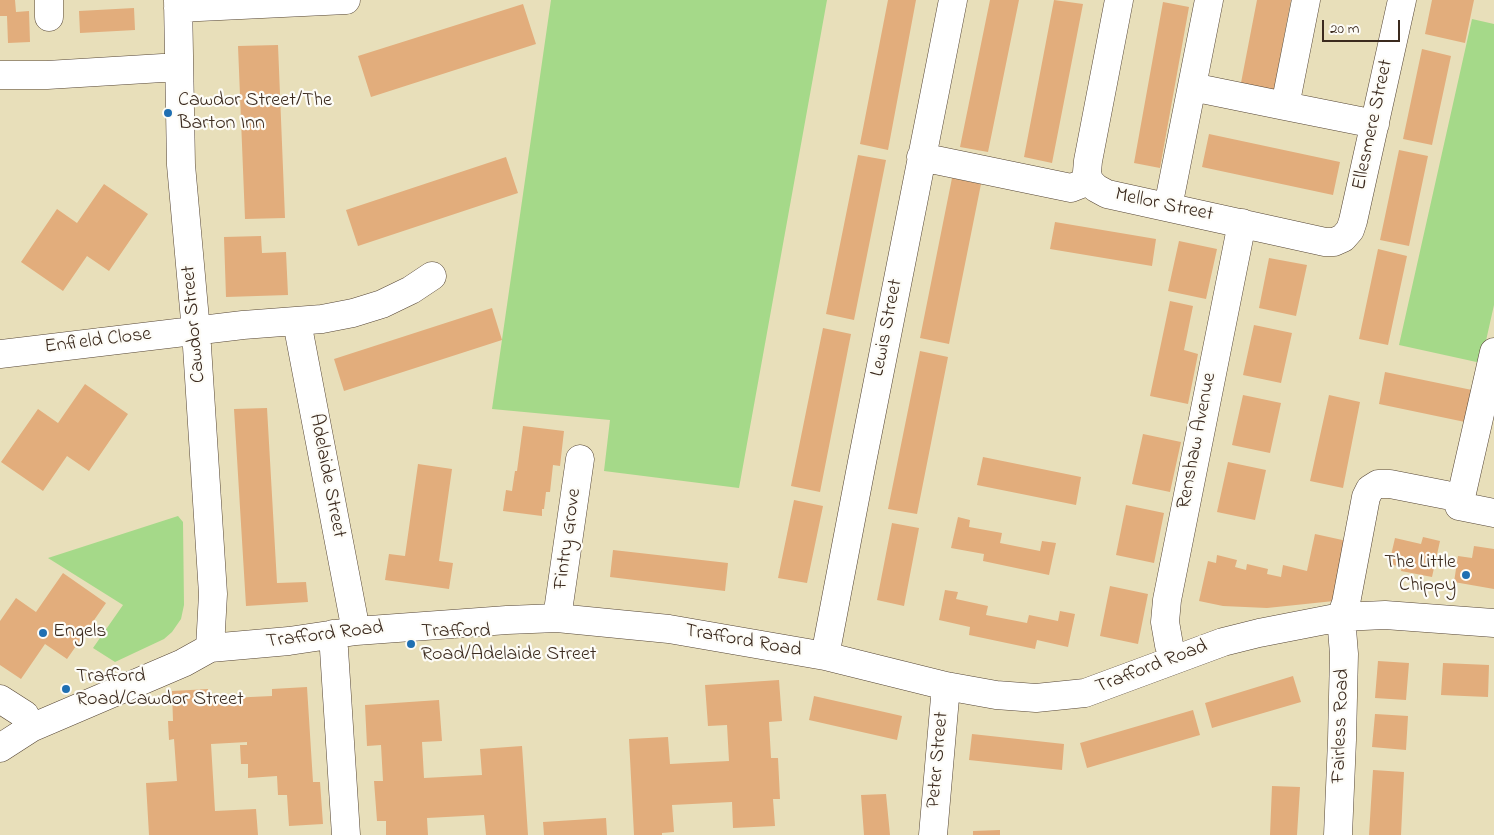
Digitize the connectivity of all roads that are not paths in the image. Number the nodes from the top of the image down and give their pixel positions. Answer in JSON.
{"nodes":[{"id":1,"x":346,"y":0,"type":"edge"},
{"id":2,"x":952,"y":0,"type":"edge"},
{"id":3,"x":1119,"y":0,"type":"edge"},
{"id":4,"x":1209,"y":0,"type":"edge"},
{"id":5,"x":1306,"y":0,"type":"edge"},
{"id":6,"x":1402,"y":0,"type":"edge"},
{"id":7,"x":178,"y":4,"type":"edge"},
{"id":8,"x":179,"y":67,"type":"junction"},
{"id":9,"x":0,"y":76,"type":"edge"},
{"id":10,"x":1192,"y":87,"type":"junction"},
{"id":11,"x":1285,"y":106,"type":"junction"},
{"id":12,"x":1375,"y":124,"type":"junction"},
{"id":13,"x":921,"y":157,"type":"junction"},
{"id":14,"x":1089,"y":181,"type":"junction"},
{"id":15,"x":1168,"y":207,"type":"junction"},
{"id":16,"x":1353,"y":220,"type":"joint"},
{"id":17,"x":1242,"y":223,"type":"junction"},
{"id":18,"x":432,"y":276,"type":"dead end"},
{"id":19,"x":297,"y":322,"type":"junction"},
{"id":20,"x":196,"y":330,"type":"junction"},
{"id":21,"x":1494,"y":352,"type":"edge"},
{"id":22,"x":0,"y":354,"type":"edge"},
{"id":23,"x":580,"y":459,"type":"dead end"},
{"id":24,"x":1446,"y":495,"type":"dead end"},
{"id":25,"x":1494,"y":513,"type":"edge"},
{"id":26,"x":557,"y":618,"type":"junction"},
{"id":27,"x":1341,"y":618,"type":"junction"},
{"id":28,"x":1494,"y":623,"type":"edge"},
{"id":29,"x":344,"y":632,"type":"junction"},
{"id":30,"x":210,"y":648,"type":"junction"},
{"id":31,"x":825,"y":656,"type":"junction"},
{"id":32,"x":1174,"y":659,"type":"junction"},
{"id":33,"x":946,"y":686,"type":"junction"},
{"id":34,"x":0,"y":699,"type":"edge"},
{"id":35,"x":31,"y":728,"type":"junction"},
{"id":36,"x":0,"y":748,"type":"edge"},
{"id":37,"x":346,"y":835,"type":"edge"},
{"id":38,"x":933,"y":835,"type":"edge"},
{"id":39,"x":1338,"y":835,"type":"edge"}],
"edges":[{"from":1,"to":7,"type":"street"},
{"from":2,"to":13,"type":"street","name":"Lewis Street"},
{"from":3,"to":14,"type":"street","name":"Mellor Street"},
{"from":4,"to":10,"type":"street"},
{"from":5,"to":11,"type":"street"},
{"from":6,"to":12,"type":"street","name":"Ellesmere Street"},
{"from":7,"to":8,"type":"street","name":"Cawdor Street"},
{"from":8,"to":9,"type":"street"},
{"from":8,"to":20,"type":"street","name":"Cawdor Street"},
{"from":10,"to":11,"type":"street"},
{"from":10,"to":15,"type":"street"},
{"from":11,"to":12,"type":"street"},
{"from":12,"to":16,"type":"street","name":"Ellesmere Street"},
{"from":13,"to":14,"type":"street"},
{"from":13,"to":31,"type":"street","name":"Lewis Street"},
{"from":14,"to":15,"type":"street","name":"Mellor Street"},
{"from":15,"to":17,"type":"street","name":"Mellor Street"},
{"from":16,"to":17,"type":"street","name":"Mellor Street"},
{"from":17,"to":32,"type":"street","name":"Renshaw Avenue"},
{"from":18,"to":19,"type":"street"},
{"from":19,"to":20,"type":"street"},
{"from":19,"to":29,"type":"street","name":"Adelaide Street"},
{"from":20,"to":22,"type":"street","name":"Enfield Close"},
{"from":20,"to":30,"type":"street","name":"Cawdor Street"},
{"from":21,"to":25,"type":"street"},
{"from":23,"to":26,"type":"street","name":"Fintry Grove"},
{"from":24,"to":27,"type":"street"},
{"from":26,"to":29,"type":"street","name":"Trafford Road"},
{"from":26,"to":31,"type":"street","name":"Trafford Road"},
{"from":27,"to":28,"type":"street","name":"Trafford Road"},
{"from":27,"to":32,"type":"street","name":"Trafford Road"},
{"from":27,"to":39,"type":"street","name":"Fairless Road"},
{"from":29,"to":30,"type":"street","name":"Trafford Road"},
{"from":29,"to":37,"type":"street","name":"Adelaide Street"},
{"from":30,"to":35,"type":"street","name":"Trafford Road"},
{"from":31,"to":33,"type":"street","name":"Trafford Road"},
{"from":32,"to":33,"type":"street","name":"Trafford Road"},
{"from":33,"to":38,"type":"street","name":"Peter Street"},
{"from":34,"to":35,"type":"street"},
{"from":35,"to":36,"type":"street","name":"Trafford Road"}]}
